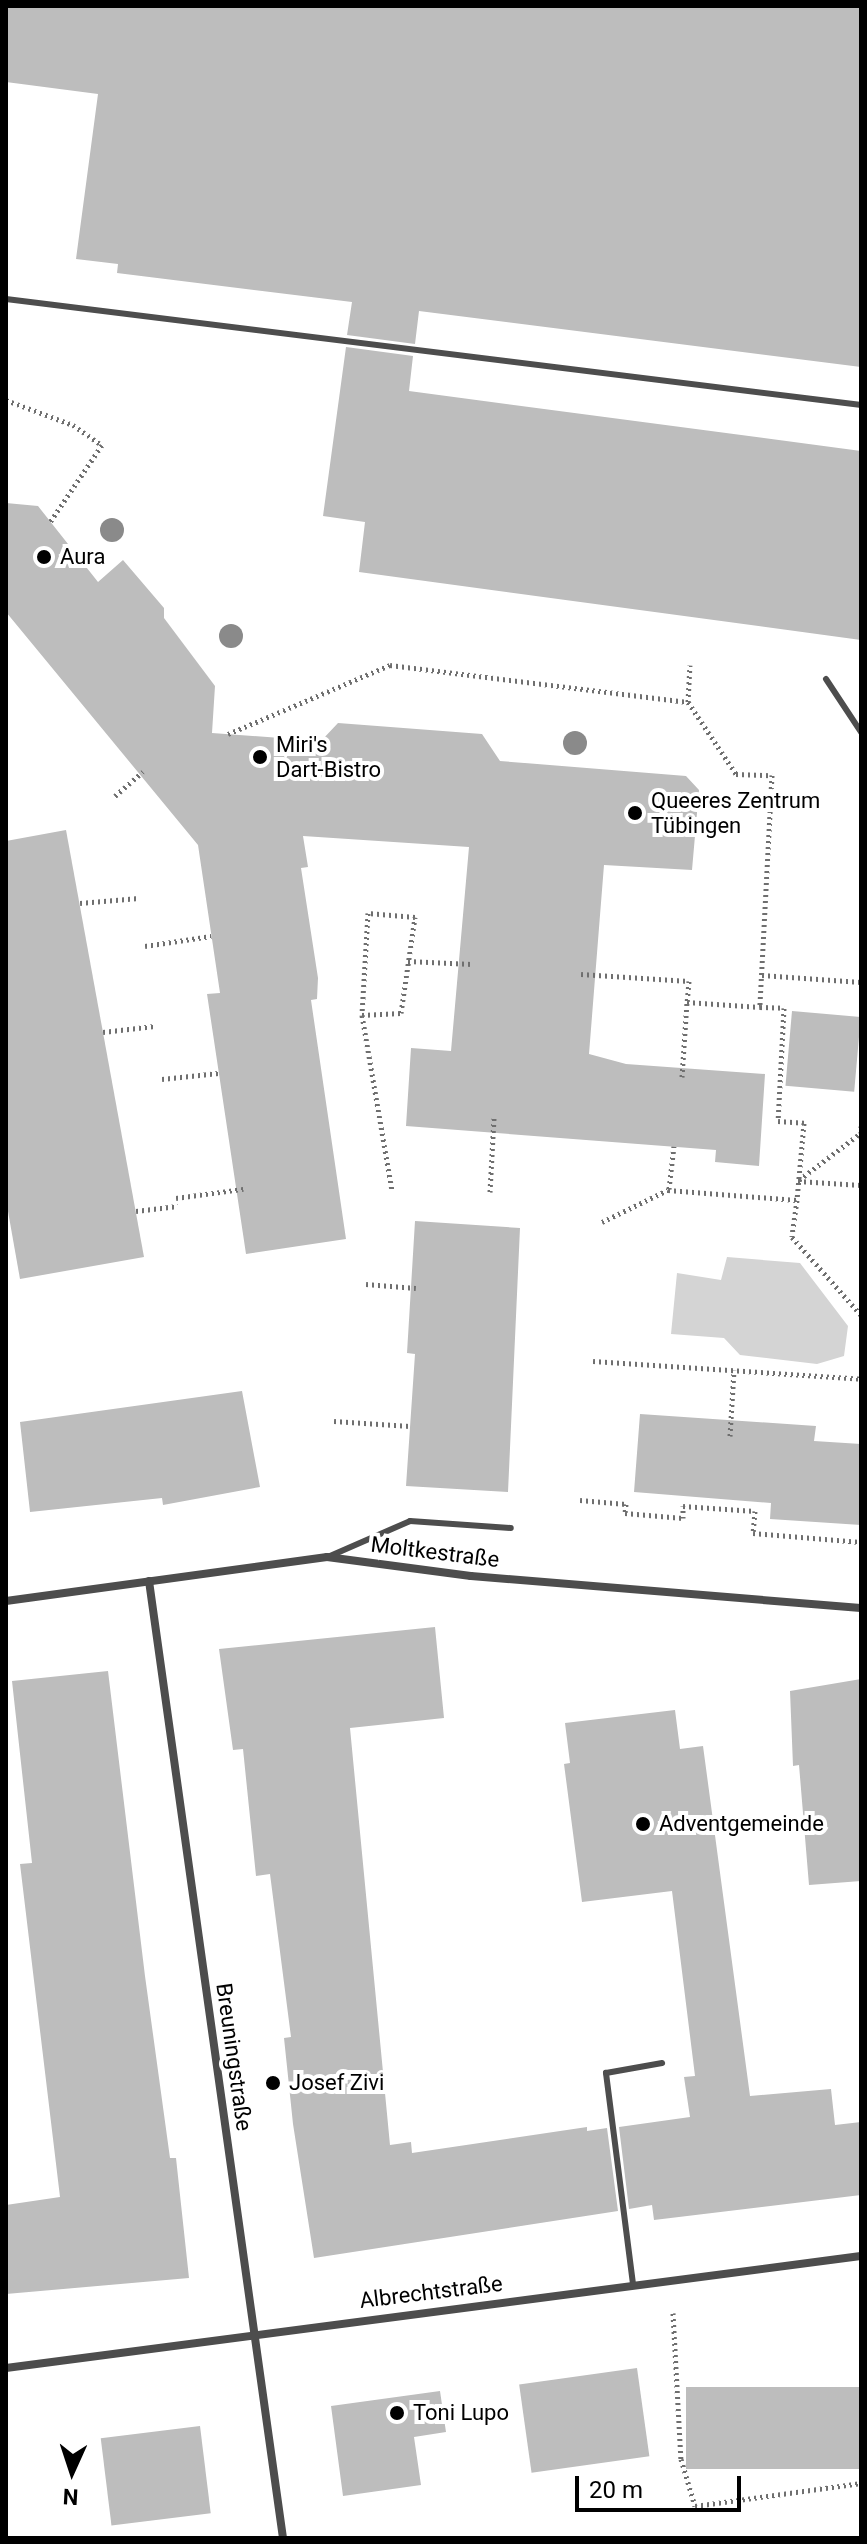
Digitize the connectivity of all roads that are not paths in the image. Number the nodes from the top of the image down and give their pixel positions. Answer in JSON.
{"nodes":[{"id":1,"x":6,"y":299,"type":"edge"},
{"id":2,"x":861,"y":405,"type":"edge"},
{"id":3,"x":826,"y":679,"type":"dead end"},
{"id":4,"x":861,"y":732,"type":"edge"},
{"id":5,"x":511,"y":1528,"type":"dead end"},
{"id":6,"x":327,"y":1557,"type":"junction"},
{"id":7,"x":149,"y":1581,"type":"junction"},
{"id":8,"x":6,"y":1601,"type":"edge"},
{"id":9,"x":861,"y":1608,"type":"edge"},
{"id":10,"x":662,"y":2063,"type":"dead end"},
{"id":11,"x":861,"y":2256,"type":"edge"},
{"id":12,"x":633,"y":2284,"type":"junction"},
{"id":13,"x":254,"y":2333,"type":"junction"},
{"id":14,"x":6,"y":2368,"type":"edge"},
{"id":15,"x":283,"y":2538,"type":"edge"}],
"edges":[{"from":1,"to":2,"type":"lane"},
{"from":3,"to":4,"type":"lane"},
{"from":5,"to":6,"type":"lane"},
{"from":6,"to":7,"type":"street","name":"Moltkestraße"},
{"from":6,"to":9,"type":"street","name":"Moltkestraße"},
{"from":7,"to":8,"type":"street","name":"Moltkestraße"},
{"from":7,"to":13,"type":"street","name":"Breuningstraße"},
{"from":10,"to":12,"type":"lane"},
{"from":11,"to":12,"type":"street","name":"Albrechtstraße"},
{"from":12,"to":13,"type":"street","name":"Albrechtstraße"},
{"from":13,"to":14,"type":"street","name":"Albrechtstraße"},
{"from":13,"to":15,"type":"street","name":"Breuningstraße"}]}
